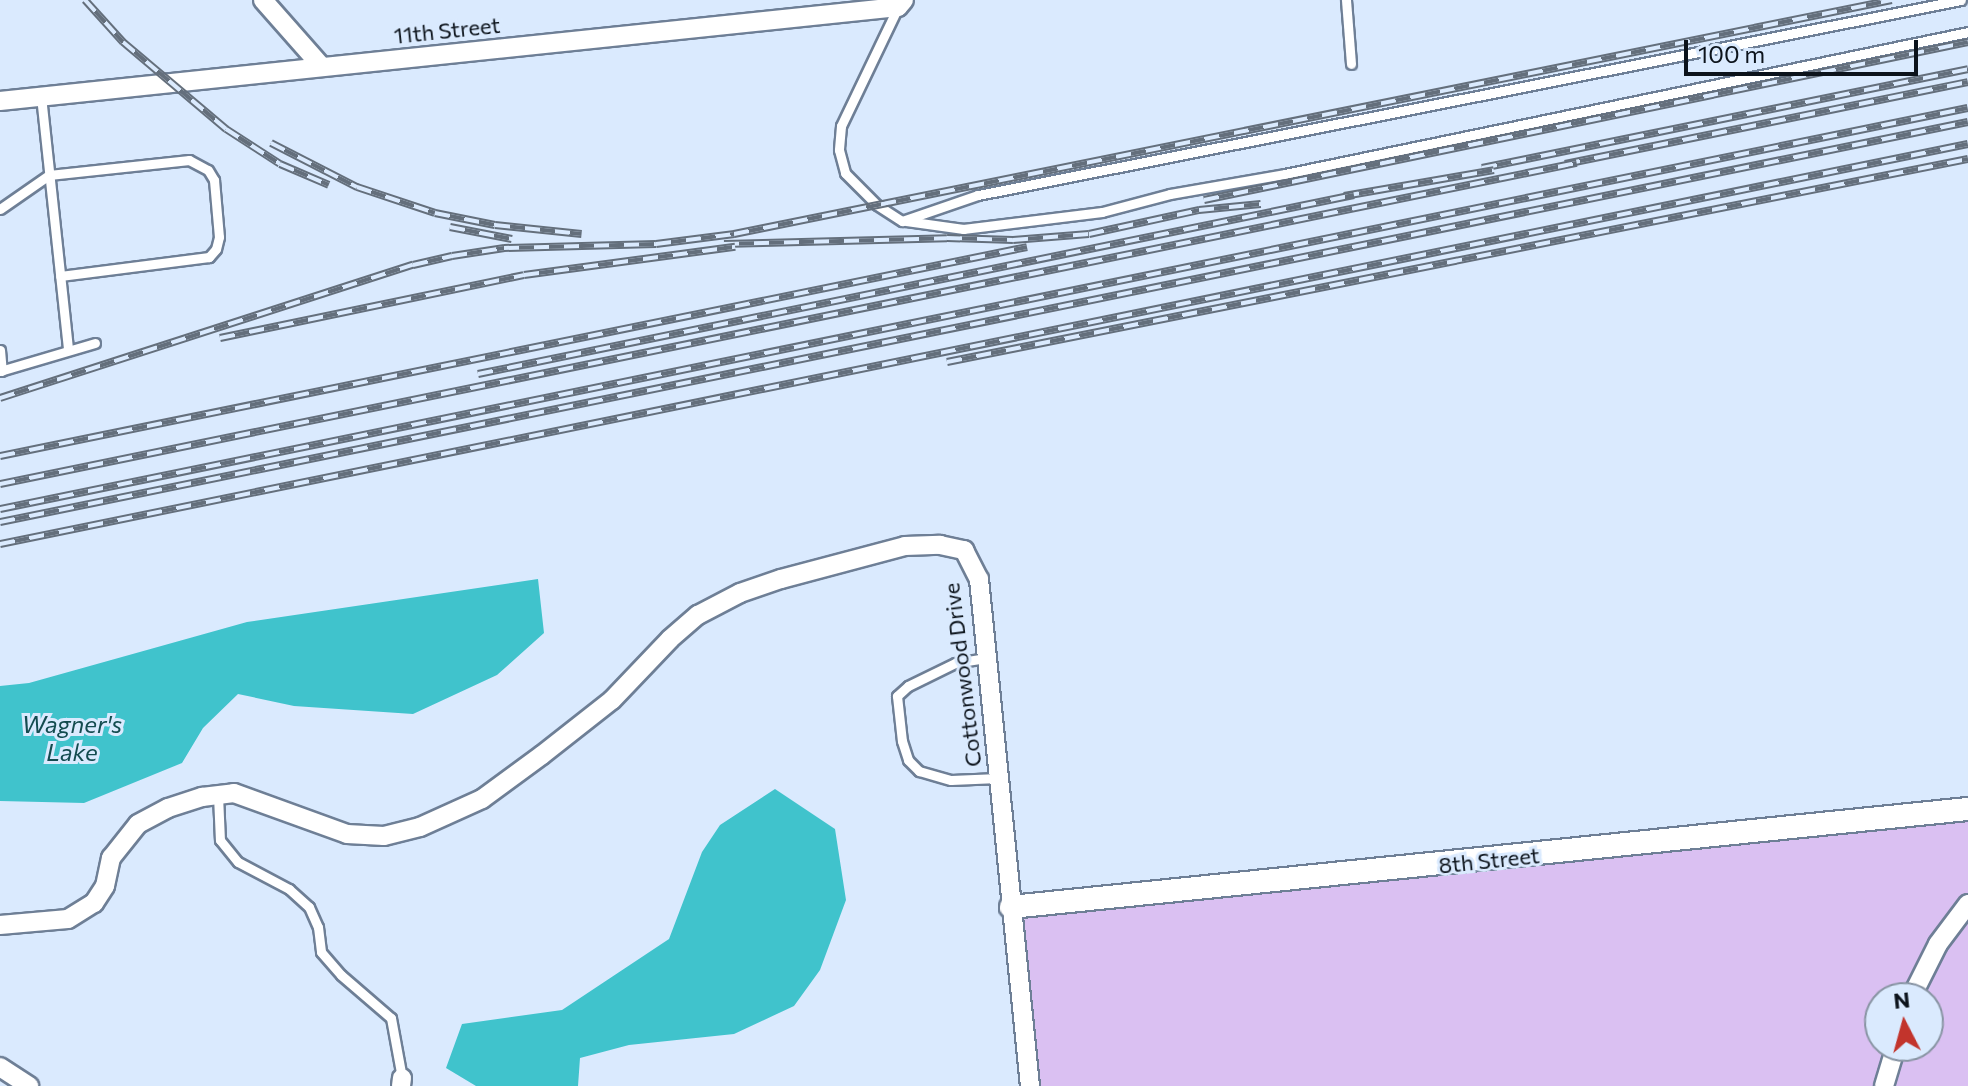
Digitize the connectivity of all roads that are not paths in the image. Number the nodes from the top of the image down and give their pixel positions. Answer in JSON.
{"nodes":[{"id":1,"x":263,"y":0,"type":"edge"},
{"id":2,"x":1346,"y":0,"type":"edge"},
{"id":3,"x":1961,"y":0,"type":"edge"},
{"id":4,"x":901,"y":4,"type":"edge"},
{"id":5,"x":1968,"y":32,"type":"edge"},
{"id":6,"x":1351,"y":64,"type":"dead end"},
{"id":7,"x":322,"y":67,"type":"junction"},
{"id":8,"x":41,"y":96,"type":"junction"},
{"id":9,"x":0,"y":101,"type":"edge"},
{"id":10,"x":49,"y":175,"type":"junction"},
{"id":11,"x":0,"y":209,"type":"edge"},
{"id":12,"x":902,"y":221,"type":"junction"},
{"id":13,"x":60,"y":276,"type":"junction"},
{"id":14,"x":95,"y":343,"type":"dead end"},
{"id":15,"x":0,"y":350,"type":"edge"},
{"id":16,"x":68,"y":350,"type":"junction"},
{"id":17,"x":1,"y":371,"type":"edge"},
{"id":18,"x":986,"y":658,"type":"junction"},
{"id":19,"x":998,"y":778,"type":"junction"},
{"id":20,"x":218,"y":795,"type":"junction"},
{"id":21,"x":1968,"y":809,"type":"edge"},
{"id":22,"x":1968,"y":904,"type":"edge"},
{"id":23,"x":1011,"y":907,"type":"junction"},
{"id":24,"x":2,"y":929,"type":"edge"},
{"id":25,"x":1919,"y":982,"type":"edge"},
{"id":26,"x":1891,"y":1062,"type":"edge"},
{"id":27,"x":0,"y":1067,"type":"edge"},
{"id":28,"x":402,"y":1082,"type":"edge"},
{"id":29,"x":29,"y":1086,"type":"edge"},
{"id":30,"x":1030,"y":1086,"type":"edge"},
{"id":31,"x":1884,"y":1086,"type":"edge"}],
"edges":[{"from":1,"to":7,"type":"street"},
{"from":2,"to":6,"type":"lane"},
{"from":3,"to":12,"type":"lane"},
{"from":4,"to":7,"type":"street","name":"11th Street"},
{"from":4,"to":12,"type":"lane"},
{"from":5,"to":12,"type":"lane"},
{"from":7,"to":8,"type":"street","name":"11th Street"},
{"from":8,"to":9,"type":"street","name":"11th Street"},
{"from":8,"to":10,"type":"lane"},
{"from":10,"to":11,"type":"lane"},
{"from":10,"to":13,"type":"lane"},
{"from":10,"to":13,"type":"lane"},
{"from":13,"to":16,"type":"lane"},
{"from":14,"to":16,"type":"lane"},
{"from":15,"to":17,"type":"lane"},
{"from":16,"to":17,"type":"lane"},
{"from":18,"to":19,"type":"street","name":"Cottonwood Drive"},
{"from":18,"to":19,"type":"lane"},
{"from":18,"to":20,"type":"street","name":"Cottonwood Drive"},
{"from":19,"to":23,"type":"street","name":"Cottonwood Drive"},
{"from":20,"to":24,"type":"street","name":"Cottonwood Drive"},
{"from":20,"to":28,"type":"lane"},
{"from":21,"to":23,"type":"street","name":"8th Street"},
{"from":22,"to":25,"type":"street"},
{"from":23,"to":30,"type":"street","name":"Cottonwood Drive"},
{"from":26,"to":31,"type":"street"},
{"from":27,"to":29,"type":"street"}]}
